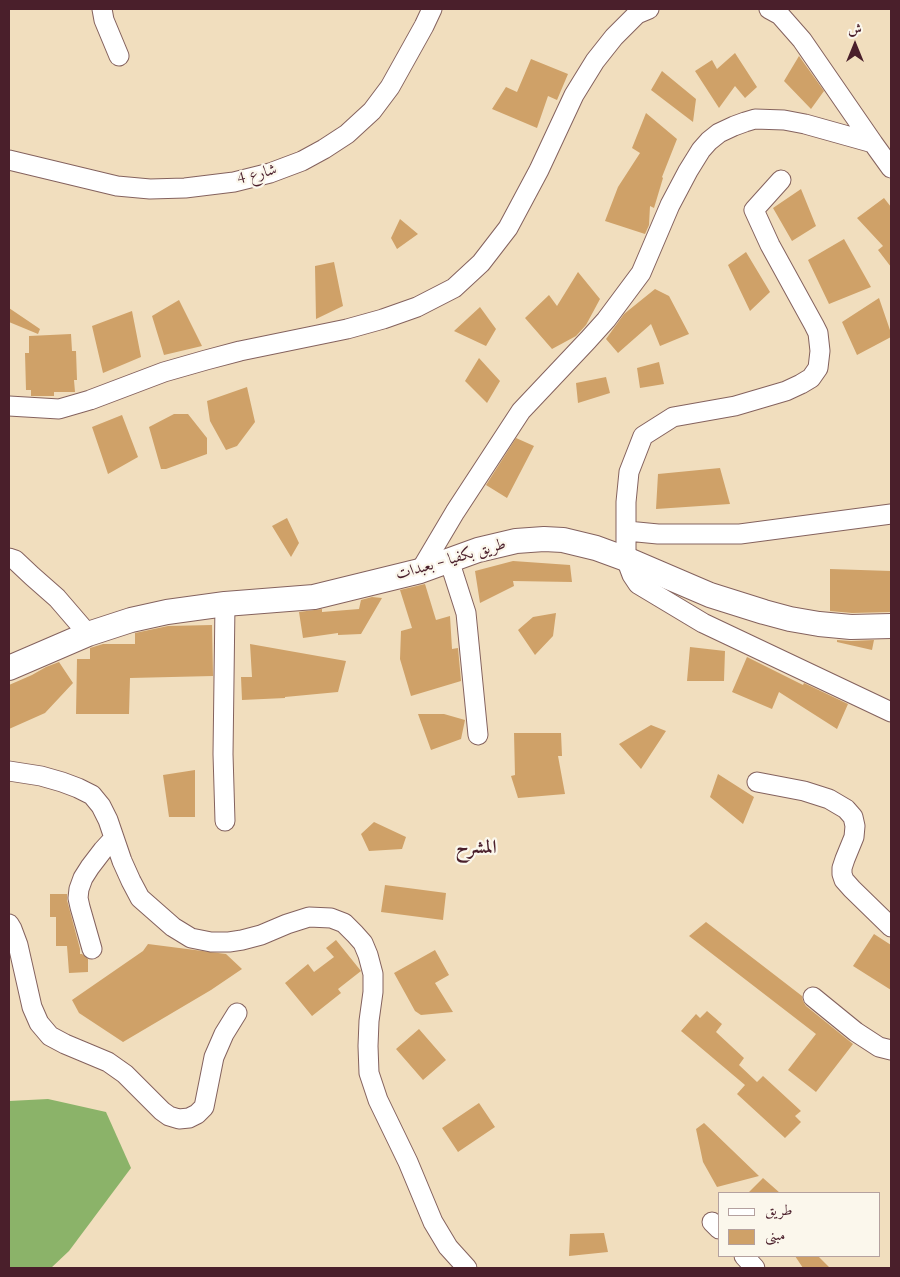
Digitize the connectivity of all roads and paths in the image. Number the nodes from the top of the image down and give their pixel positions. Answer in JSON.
{"nodes":[{"id":1,"x":102,"y":9,"type":"edge"},
{"id":2,"x":432,"y":9,"type":"edge"},
{"id":3,"x":649,"y":9,"type":"edge"},
{"id":4,"x":769,"y":9,"type":"edge"},
{"id":5,"x":119,"y":56,"type":"dead end"},
{"id":6,"x":873,"y":143,"type":"junction"},
{"id":7,"x":9,"y":160,"type":"edge"},
{"id":8,"x":890,"y":164,"type":"edge"},
{"id":9,"x":781,"y":180,"type":"dead end"},
{"id":10,"x":9,"y":406,"type":"edge"},
{"id":11,"x":891,"y":514,"type":"edge"},
{"id":12,"x":626,"y":530,"type":"junction"},
{"id":13,"x":9,"y":558,"type":"edge"},
{"id":14,"x":626,"y":559,"type":"junction"},
{"id":15,"x":449,"y":560,"type":"junction"},
{"id":16,"x":420,"y":570,"type":"junction"},
{"id":17,"x":225,"y":604,"type":"junction"},
{"id":18,"x":891,"y":626,"type":"edge"},
{"id":19,"x":88,"y":634,"type":"junction"},
{"id":20,"x":9,"y":668,"type":"edge"},
{"id":21,"x":891,"y":712,"type":"edge"},
{"id":22,"x":478,"y":735,"type":"dead end"},
{"id":23,"x":9,"y":771,"type":"edge"},
{"id":24,"x":757,"y":782,"type":"dead end"},
{"id":25,"x":225,"y":820,"type":"dead end"},
{"id":26,"x":114,"y":838,"type":"junction"},
{"id":27,"x":9,"y":924,"type":"edge"},
{"id":28,"x":891,"y":927,"type":"edge"},
{"id":29,"x":92,"y":949,"type":"dead end"},
{"id":30,"x":813,"y":997,"type":"dead end"},
{"id":31,"x":237,"y":1013,"type":"dead end"},
{"id":32,"x":891,"y":1050,"type":"edge"},
{"id":33,"x":745,"y":1257,"type":"edge"},
{"id":34,"x":467,"y":1268,"type":"edge"},
{"id":35,"x":755,"y":1268,"type":"edge"}],
"edges":[{"from":1,"to":5,"type":"street"},
{"from":2,"to":7,"type":"street","name":"شارع 4"},
{"from":3,"to":10,"type":"street"},
{"from":4,"to":6,"type":"street"},
{"from":6,"to":8,"type":"street"},
{"from":6,"to":16,"type":"street"},
{"from":9,"to":12,"type":"street"},
{"from":11,"to":12,"type":"street"},
{"from":12,"to":14,"type":"street"},
{"from":13,"to":19,"type":"street"},
{"from":14,"to":15,"type":"main road","name":"طريق بكفيا - بعبدات"},
{"from":14,"to":18,"type":"main road","name":"طريق بكفيا - بعبدات"},
{"from":14,"to":21,"type":"street"},
{"from":15,"to":16,"type":"main road","name":"طريق بكفيا - بعبدات"},
{"from":15,"to":22,"type":"street"},
{"from":16,"to":17,"type":"main road","name":"طريق بكفيا - بعبدات"},
{"from":17,"to":19,"type":"main road","name":"طريق بكفيا - بعبدات"},
{"from":17,"to":25,"type":"street"},
{"from":19,"to":20,"type":"main road","name":"طريق بكفيا - بعبدات"},
{"from":23,"to":26,"type":"street"},
{"from":24,"to":28,"type":"street"},
{"from":26,"to":29,"type":"street"},
{"from":26,"to":34,"type":"street"},
{"from":27,"to":31,"type":"street"},
{"from":30,"to":32,"type":"street"},
{"from":33,"to":35,"type":"street"}]}
